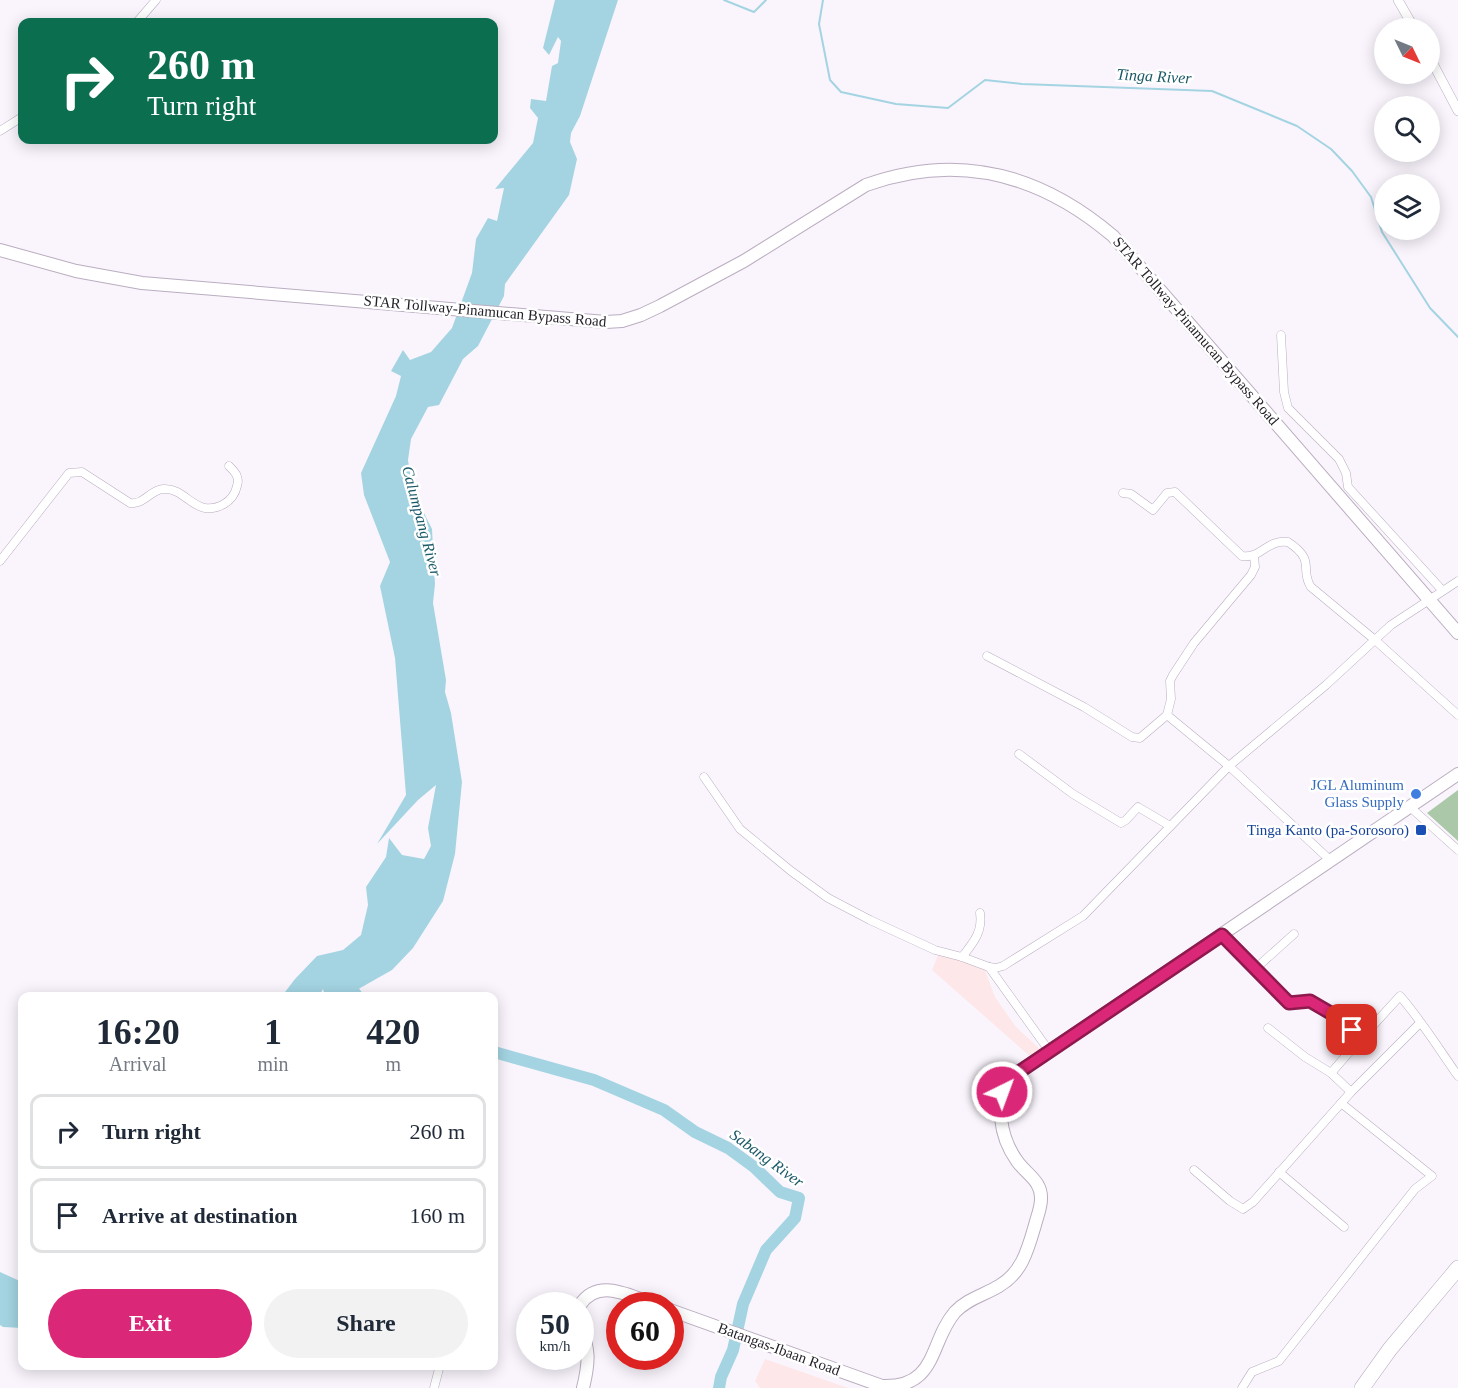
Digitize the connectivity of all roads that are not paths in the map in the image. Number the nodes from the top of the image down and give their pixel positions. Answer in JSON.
{"nodes":[{"id":1,"x":156,"y":0,"type":"edge"},
{"id":2,"x":1398,"y":0,"type":"edge"},
{"id":3,"x":140,"y":18,"type":"edge"},
{"id":4,"x":1408,"y":18,"type":"edge"},
{"id":5,"x":1440,"y":77,"type":"edge"},
{"id":6,"x":1458,"y":110,"type":"edge"},
{"id":7,"x":18,"y":120,"type":"edge"},
{"id":8,"x":0,"y":131,"type":"edge"},
{"id":9,"x":0,"y":250,"type":"edge"},
{"id":10,"x":1281,"y":335,"type":"dead end"},
{"id":11,"x":229,"y":466,"type":"dead end"},
{"id":12,"x":1123,"y":493,"type":"dead end"},
{"id":13,"x":1254,"y":556,"type":"junction"},
{"id":14,"x":0,"y":561,"type":"edge"},
{"id":15,"x":1458,"y":580,"type":"edge"},
{"id":16,"x":1442,"y":590,"type":"junction"},
{"id":17,"x":1428,"y":599,"type":"junction"},
{"id":18,"x":1458,"y":633,"type":"edge"},
{"id":19,"x":1375,"y":640,"type":"junction"},
{"id":20,"x":987,"y":656,"type":"dead end"},
{"id":21,"x":1458,"y":714,"type":"edge"},
{"id":22,"x":1167,"y":715,"type":"junction"},
{"id":23,"x":1019,"y":754,"type":"dead end"},
{"id":24,"x":1229,"y":766,"type":"junction"},
{"id":25,"x":1458,"y":774,"type":"edge"},
{"id":26,"x":704,"y":777,"type":"dead end"},
{"id":27,"x":1410,"y":807,"type":"junction"},
{"id":28,"x":1170,"y":826,"type":"junction"},
{"id":29,"x":1458,"y":850,"type":"edge"},
{"id":30,"x":1331,"y":861,"type":"junction"},
{"id":31,"x":980,"y":913,"type":"dead end"},
{"id":32,"x":1294,"y":934,"type":"dead end"},
{"id":33,"x":1222,"y":935,"type":"junction"},
{"id":34,"x":962,"y":957,"type":"junction"},
{"id":35,"x":989,"y":967,"type":"junction"},
{"id":36,"x":1255,"y":969,"type":"junction"},
{"id":37,"x":1420,"y":1023,"type":"junction"},
{"id":38,"x":1268,"y":1028,"type":"dead end"},
{"id":39,"x":1358,"y":1042,"type":"junction"},
{"id":40,"x":1050,"y":1052,"type":"junction"},
{"id":41,"x":1331,"y":1073,"type":"junction"},
{"id":42,"x":1458,"y":1076,"type":"edge"},
{"id":43,"x":1351,"y":1092,"type":"junction"},
{"id":44,"x":1341,"y":1103,"type":"junction"},
{"id":45,"x":1194,"y":1170,"type":"dead end"},
{"id":46,"x":1279,"y":1172,"type":"junction"},
{"id":47,"x":1344,"y":1227,"type":"dead end"},
{"id":48,"x":1458,"y":1268,"type":"edge"},
{"id":49,"x":1458,"y":1278,"type":"edge"},
{"id":50,"x":620,"y":1292,"type":"edge"},
{"id":51,"x":594,"y":1293,"type":"edge"},
{"id":52,"x":684,"y":1315,"type":"edge"},
{"id":53,"x":439,"y":1370,"type":"edge"},
{"id":54,"x":587,"y":1370,"type":"edge"},
{"id":55,"x":434,"y":1388,"type":"edge"},
{"id":56,"x":583,"y":1388,"type":"edge"},
{"id":57,"x":1242,"y":1388,"type":"edge"},
{"id":58,"x":1362,"y":1388,"type":"edge"},
{"id":59,"x":1372,"y":1388,"type":"edge"}],
"edges":[{"from":1,"to":3,"type":"street"},
{"from":2,"to":4,"type":"street"},
{"from":5,"to":6,"type":"street"},
{"from":7,"to":8,"type":"street"},
{"from":9,"to":17,"type":"main road","name":"STAR Tollway-Pinamucan Bypass Road"},
{"from":10,"to":16,"type":"street"},
{"from":11,"to":14,"type":"street"},
{"from":12,"to":13,"type":"street"},
{"from":13,"to":19,"type":"street"},
{"from":13,"to":22,"type":"street"},
{"from":15,"to":16,"type":"street"},
{"from":16,"to":17,"type":"street"},
{"from":17,"to":18,"type":"main road","name":"STAR Tollway-Pinamucan Bypass Road"},
{"from":17,"to":19,"type":"street"},
{"from":19,"to":21,"type":"street"},
{"from":19,"to":24,"type":"street"},
{"from":20,"to":22,"type":"street"},
{"from":22,"to":24,"type":"street"},
{"from":23,"to":28,"type":"street"},
{"from":24,"to":28,"type":"street"},
{"from":24,"to":30,"type":"street"},
{"from":25,"to":27,"type":"main road","name":"Batangas-Ibaan Road"},
{"from":26,"to":34,"type":"street"},
{"from":27,"to":29,"type":"street"},
{"from":27,"to":30,"type":"main road","name":"Batangas-Ibaan Road"},
{"from":28,"to":35,"type":"street"},
{"from":30,"to":33,"type":"main road","name":"Batangas-Ibaan Road"},
{"from":31,"to":34,"type":"street"},
{"from":32,"to":36,"type":"street"},
{"from":33,"to":36,"type":"street"},
{"from":33,"to":40,"type":"main road","name":"Batangas-Ibaan Road"},
{"from":34,"to":35,"type":"street"},
{"from":35,"to":40,"type":"street"},
{"from":36,"to":39,"type":"street"},
{"from":37,"to":39,"type":"street"},
{"from":37,"to":42,"type":"street"},
{"from":37,"to":43,"type":"street"},
{"from":38,"to":41,"type":"street"},
{"from":39,"to":41,"type":"street"},
{"from":40,"to":52,"type":"main road","name":"Batangas-Ibaan Road"},
{"from":41,"to":43,"type":"street"},
{"from":43,"to":44,"type":"street"},
{"from":44,"to":46,"type":"street"},
{"from":44,"to":57,"type":"street"},
{"from":45,"to":46,"type":"street"},
{"from":46,"to":47,"type":"street"},
{"from":48,"to":58,"type":"highway"},
{"from":49,"to":59,"type":"highway"},
{"from":50,"to":51,"type":"main road"},
{"from":53,"to":55,"type":"street"},
{"from":54,"to":56,"type":"main road"}]}
